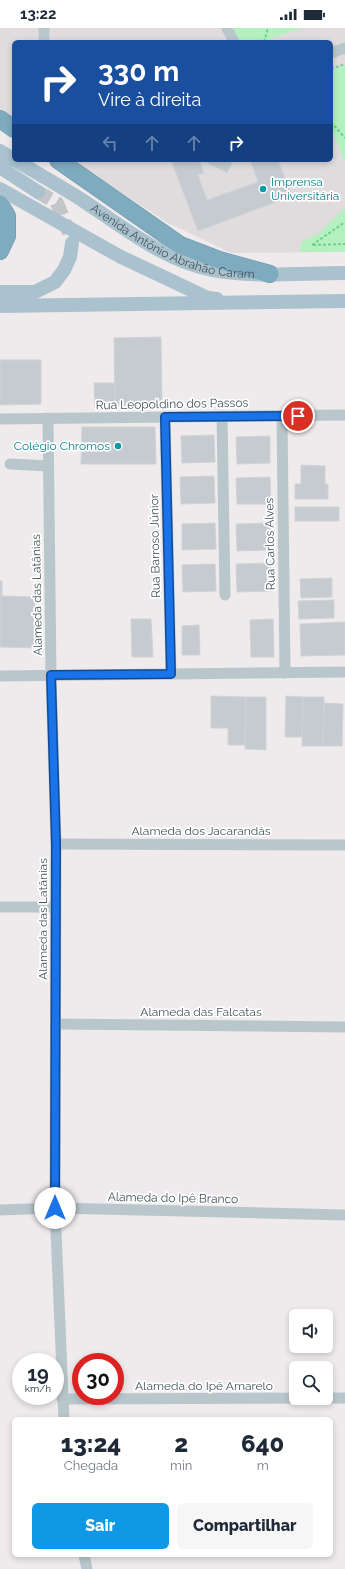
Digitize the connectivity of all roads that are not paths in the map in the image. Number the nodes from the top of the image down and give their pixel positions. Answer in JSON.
{"nodes":[{"id":1,"x":44,"y":28,"type":"edge"},
{"id":2,"x":227,"y":28,"type":"edge"},
{"id":3,"x":44,"y":40,"type":"edge"},
{"id":4,"x":233,"y":40,"type":"edge"},
{"id":5,"x":345,"y":48,"type":"edge"},
{"id":6,"x":333,"y":51,"type":"edge"},
{"id":7,"x":0,"y":119,"type":"edge"},
{"id":8,"x":12,"y":128,"type":"edge"},
{"id":9,"x":0,"y":151,"type":"edge"},
{"id":10,"x":12,"y":159,"type":"edge"},
{"id":11,"x":17,"y":162,"type":"edge"},
{"id":12,"x":61,"y":162,"type":"edge"},
{"id":13,"x":0,"y":167,"type":"edge"},
{"id":14,"x":0,"y":189,"type":"edge"},
{"id":15,"x":38,"y":192,"type":"tunnel mouth"},
{"id":16,"x":0,"y":204,"type":"edge"},
{"id":17,"x":72,"y":243,"type":"tunnel mouth"},
{"id":18,"x":0,"y":251,"type":"edge"},
{"id":19,"x":345,"y":273,"type":"edge"},
{"id":20,"x":270,"y":274,"type":"junction"},
{"id":21,"x":0,"y":292,"type":"edge"},
{"id":22,"x":345,"y":301,"type":"edge"},
{"id":23,"x":239,"y":303,"type":"junction"},
{"id":24,"x":0,"y":306,"type":"edge"},
{"id":25,"x":345,"y":415,"type":"edge"},
{"id":26,"x":222,"y":416,"type":"junction"},
{"id":27,"x":282,"y":416,"type":"junction"},
{"id":28,"x":165,"y":417,"type":"junction"},
{"id":29,"x":48,"y":418,"type":"junction"},
{"id":30,"x":0,"y":419,"type":"edge"},
{"id":31,"x":10,"y":464,"type":"dead end"},
{"id":32,"x":48,"y":466,"type":"junction"},
{"id":33,"x":225,"y":595,"type":"dead end"},
{"id":34,"x":345,"y":672,"type":"edge"},
{"id":35,"x":285,"y":673,"type":"junction"},
{"id":36,"x":171,"y":674,"type":"junction"},
{"id":37,"x":51,"y":675,"type":"junction"},
{"id":38,"x":0,"y":676,"type":"edge"},
{"id":39,"x":56,"y":844,"type":"junction"},
{"id":40,"x":345,"y":845,"type":"edge"},
{"id":41,"x":0,"y":907,"type":"edge"},
{"id":42,"x":56,"y":907,"type":"junction"},
{"id":43,"x":56,"y":1024,"type":"junction"},
{"id":44,"x":345,"y":1026,"type":"edge"},
{"id":45,"x":55,"y":1208,"type":"junction"},
{"id":46,"x":0,"y":1210,"type":"edge"},
{"id":47,"x":345,"y":1215,"type":"edge"},
{"id":48,"x":60,"y":1353,"type":"edge"},
{"id":49,"x":345,"y":1398,"type":"edge"},
{"id":50,"x":64,"y":1399,"type":"edge"},
{"id":51,"x":63,"y":1405,"type":"edge"},
{"id":52,"x":64,"y":1417,"type":"edge"},
{"id":53,"x":84,"y":1557,"type":"edge"},
{"id":54,"x":87,"y":1569,"type":"edge"}],
"edges":[{"from":1,"to":3,"type":"street"},
{"from":2,"to":4,"type":"street"},
{"from":5,"to":6,"type":"street"},
{"from":7,"to":8,"type":"highway"},
{"from":9,"to":10,"type":"main road","name":"Avenida Antônio Abrahão Caram"},
{"from":11,"to":20,"type":"main road","name":"Avenida Antônio Abrahão Caram"},
{"from":12,"to":20,"type":"highway"},
{"from":13,"to":15,"type":"main road"},
{"from":14,"to":23,"type":"main road"},
{"from":16,"to":18,"type":"highway"},
{"from":17,"to":21,"type":"main road"},
{"from":19,"to":20,"type":"main road","name":"Avenida Antônio Abrahão Caram"},
{"from":22,"to":23,"type":"main road"},
{"from":23,"to":24,"type":"main road"},
{"from":25,"to":27,"type":"street","name":"Rua Leopoldino dos Passos"},
{"from":26,"to":27,"type":"street","name":"Rua Leopoldino dos Passos"},
{"from":26,"to":28,"type":"street","name":"Rua Leopoldino dos Passos"},
{"from":26,"to":33,"type":"street"},
{"from":27,"to":35,"type":"street","name":"Rua Carlos Alves"},
{"from":28,"to":29,"type":"street","name":"Rua Leopoldino dos Passos"},
{"from":28,"to":36,"type":"street","name":"Rua Barroso Júnior"},
{"from":29,"to":30,"type":"street","name":"Rua Leopoldino dos Passos"},
{"from":29,"to":32,"type":"street","name":"Alameda das Latânias"},
{"from":31,"to":32,"type":"street"},
{"from":32,"to":37,"type":"street","name":"Alameda das Latânias"},
{"from":34,"to":35,"type":"street"},
{"from":35,"to":36,"type":"street"},
{"from":36,"to":37,"type":"street"},
{"from":37,"to":38,"type":"street"},
{"from":37,"to":39,"type":"street","name":"Alameda das Latânias"},
{"from":39,"to":40,"type":"street","name":"Alameda dos Jacarandás"},
{"from":39,"to":42,"type":"street","name":"Alameda das Latânias"},
{"from":41,"to":42,"type":"street"},
{"from":42,"to":43,"type":"street","name":"Alameda das Latânias"},
{"from":43,"to":44,"type":"street","name":"Alameda das Falcatas"},
{"from":43,"to":45,"type":"street","name":"Alameda das Latânias"},
{"from":45,"to":46,"type":"street","name":"Alameda do Ipê Branco"},
{"from":45,"to":47,"type":"street","name":"Alameda do Ipê Branco"},
{"from":45,"to":48,"type":"street","name":"Alameda das Latânias"},
{"from":49,"to":50,"type":"street","name":"Alameda do Ipê Amarelo"},
{"from":51,"to":52,"type":"street","name":"Alameda das Latânias"},
{"from":53,"to":54,"type":"street"}]}
